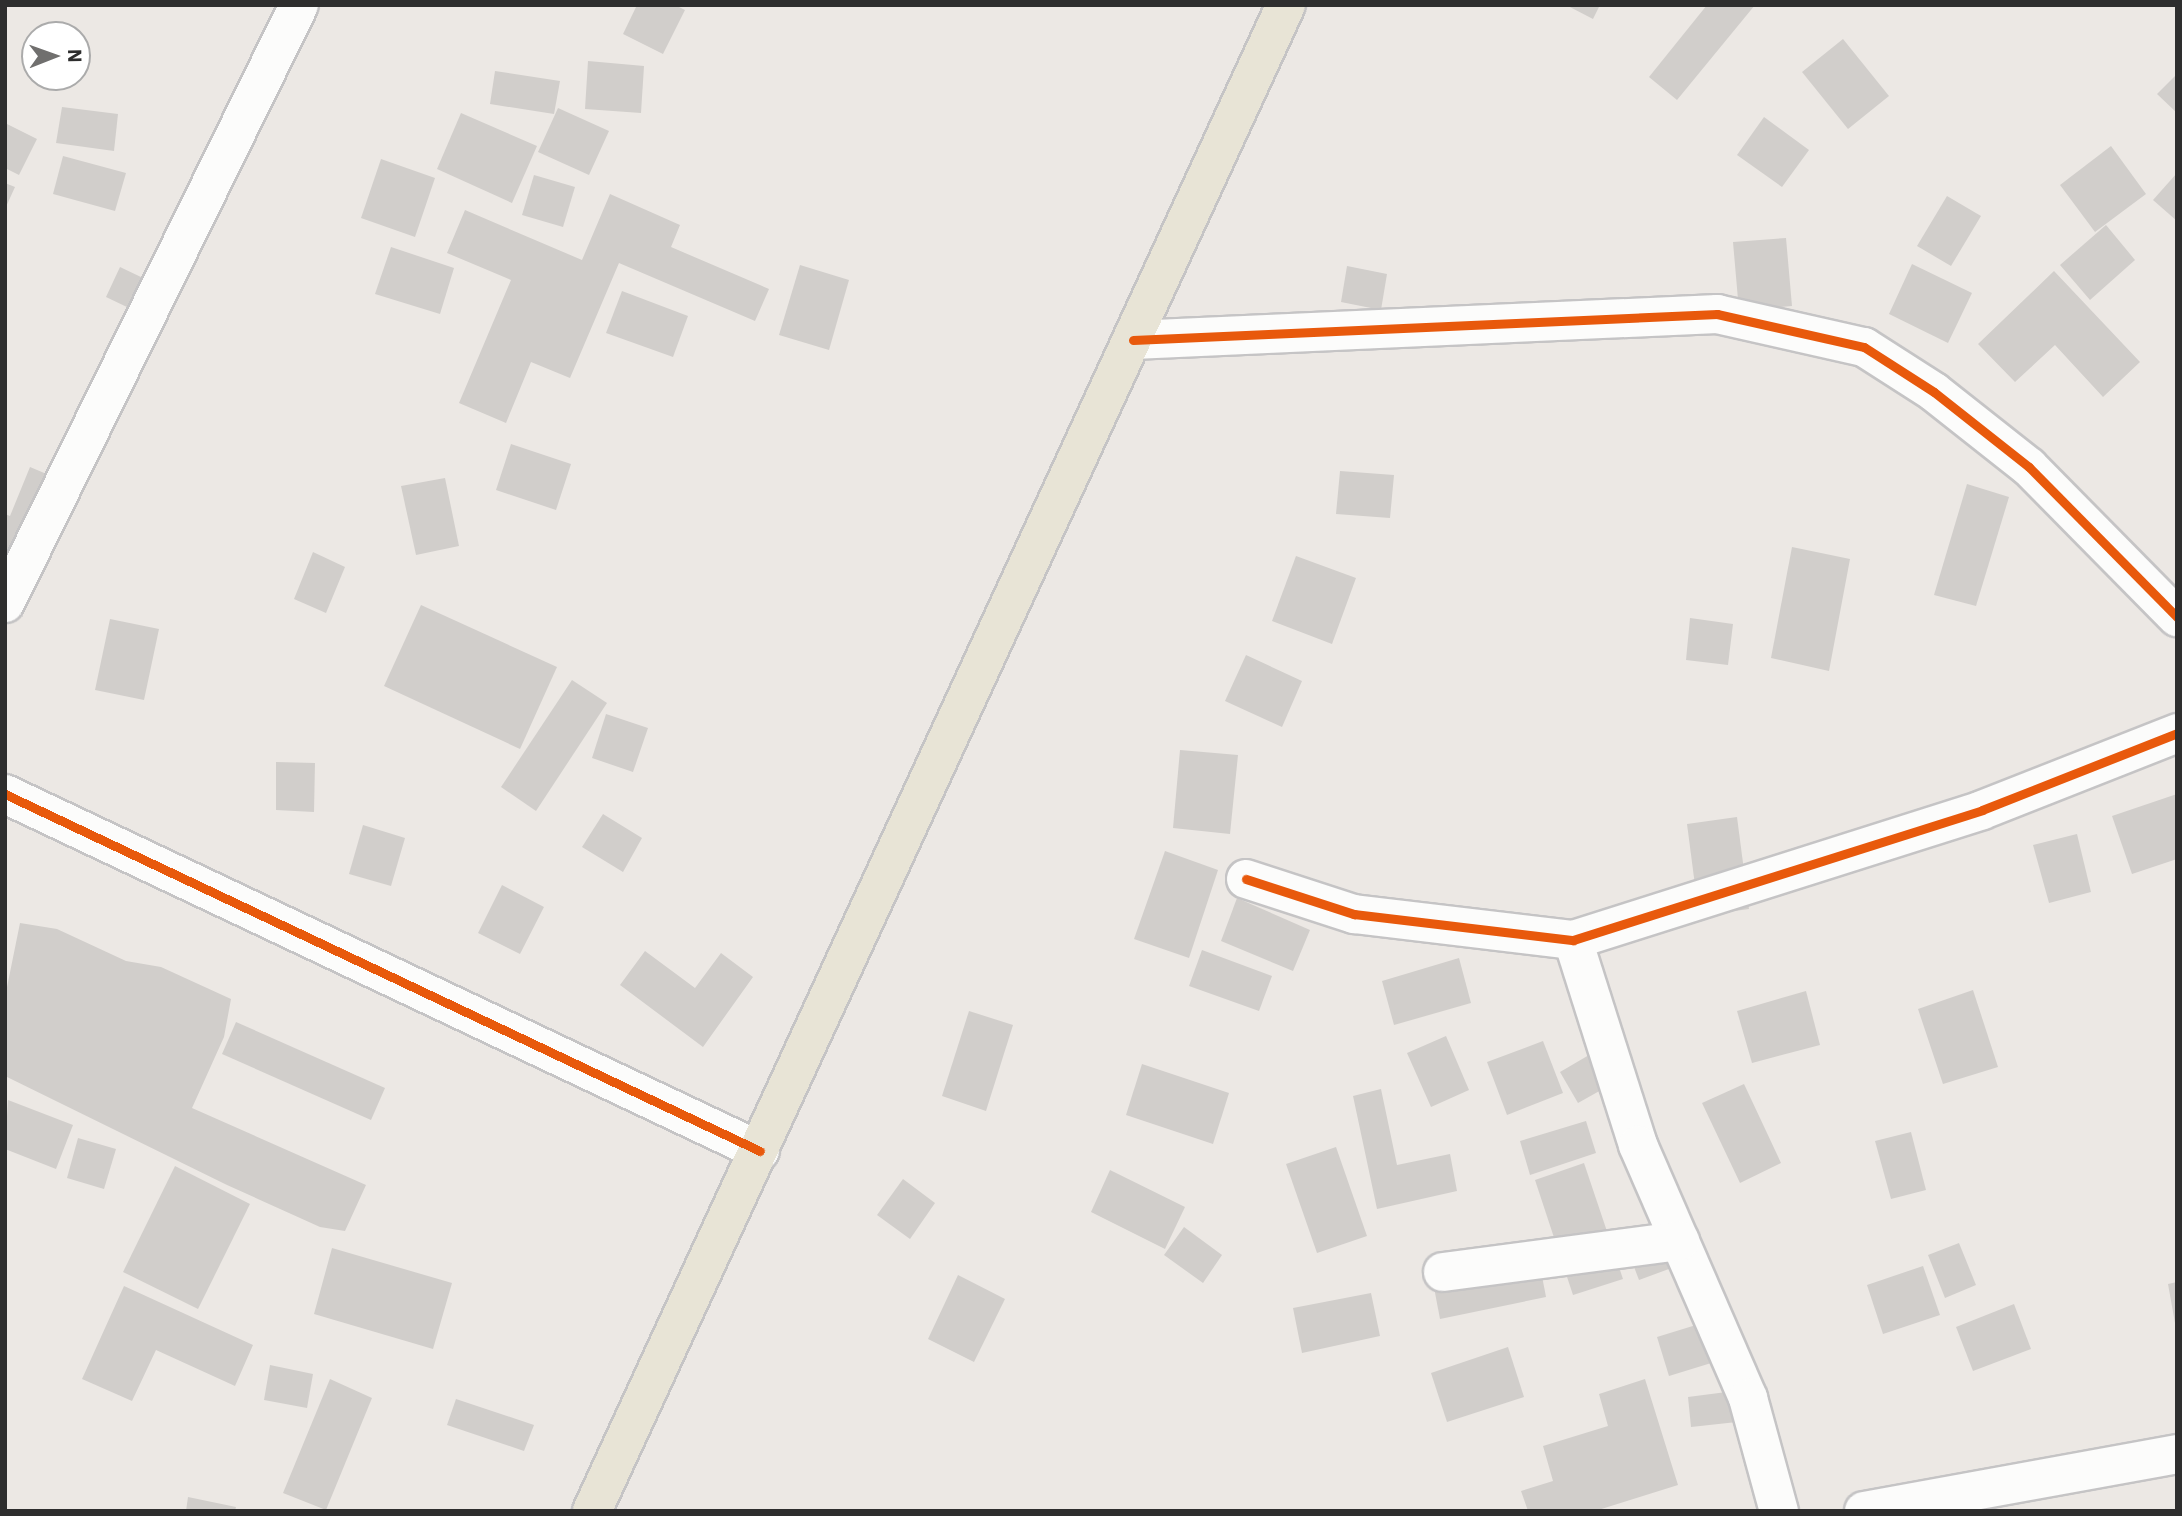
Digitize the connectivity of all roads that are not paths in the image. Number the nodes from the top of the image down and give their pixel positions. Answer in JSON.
{"nodes":[{"id":1,"x":299,"y":5,"type":"edge"},
{"id":2,"x":1286,"y":5,"type":"edge"},
{"id":3,"x":1133,"y":340,"type":"junction"},
{"id":4,"x":5,"y":603,"type":"edge"},
{"id":5,"x":2177,"y":617,"type":"edge"},
{"id":6,"x":2177,"y":733,"type":"edge"},
{"id":7,"x":5,"y":794,"type":"edge"},
{"id":8,"x":1246,"y":879,"type":"dead end"},
{"id":9,"x":1573,"y":940,"type":"junction"},
{"id":10,"x":760,"y":1151,"type":"junction"},
{"id":11,"x":1679,"y":1241,"type":"junction"},
{"id":12,"x":1443,"y":1272,"type":"dead end"},
{"id":13,"x":2177,"y":1454,"type":"edge"},
{"id":14,"x":592,"y":1511,"type":"edge"},
{"id":15,"x":1779,"y":1511,"type":"edge"},
{"id":16,"x":1864,"y":1511,"type":"edge"}],
"edges":[{"from":1,"to":4,"type":"street"},
{"from":2,"to":3,"type":"main road"},
{"from":3,"to":5,"type":"street"},
{"from":3,"to":10,"type":"main road"},
{"from":6,"to":9,"type":"street"},
{"from":7,"to":10,"type":"street"},
{"from":8,"to":9,"type":"street"},
{"from":9,"to":11,"type":"street"},
{"from":10,"to":14,"type":"main road"},
{"from":11,"to":12,"type":"street"},
{"from":11,"to":15,"type":"street"},
{"from":13,"to":16,"type":"street"}]}
